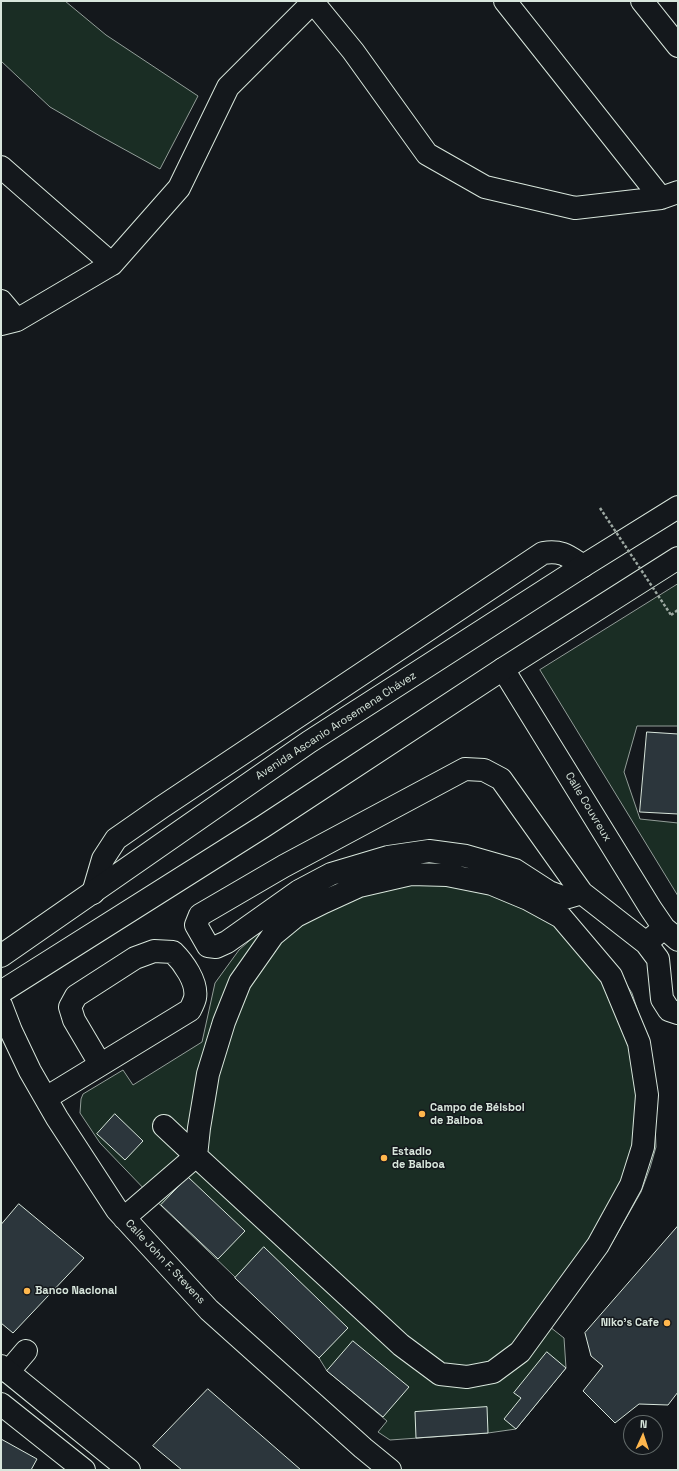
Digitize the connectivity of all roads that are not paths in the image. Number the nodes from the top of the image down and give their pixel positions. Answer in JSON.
{"nodes":[{"id":1,"x":312,"y":1,"type":"edge"},
{"id":2,"x":505,"y":1,"type":"edge"},
{"id":3,"x":642,"y":1,"type":"edge"},
{"id":4,"x":678,"y":46,"type":"edge"},
{"id":5,"x":1,"y":167,"type":"edge"},
{"id":6,"x":669,"y":195,"type":"edge"},
{"id":7,"x":112,"y":264,"type":"junction"},
{"id":8,"x":1,"y":300,"type":"edge"},
{"id":9,"x":9,"y":322,"type":"edge"},
{"id":10,"x":678,"y":507,"type":"edge"},
{"id":11,"x":678,"y":558,"type":"edge"},
{"id":12,"x":583,"y":566,"type":"junction"},
{"id":13,"x":503,"y":669,"type":"junction"},
{"id":14,"x":284,"y":866,"type":"junction"},
{"id":15,"x":299,"y":891,"type":"junction"},
{"id":16,"x":93,"y":893,"type":"junction"},
{"id":17,"x":582,"y":893,"type":"junction"},
{"id":18,"x":671,"y":934,"type":"edge"},
{"id":19,"x":646,"y":943,"type":"junction"},
{"id":20,"x":1,"y":956,"type":"edge"},
{"id":21,"x":1,"y":992,"type":"edge"},
{"id":22,"x":1,"y":1005,"type":"edge"},
{"id":23,"x":678,"y":1013,"type":"edge"},
{"id":24,"x":100,"y":1064,"type":"junction"},
{"id":25,"x":46,"y":1098,"type":"junction"},
{"id":26,"x":164,"y":1126,"type":"dead end"},
{"id":27,"x":196,"y":1156,"type":"junction"},
{"id":28,"x":124,"y":1218,"type":"junction"},
{"id":29,"x":26,"y":1351,"type":"dead end"},
{"id":30,"x":4,"y":1369,"type":"edge"},
{"id":31,"x":1,"y":1404,"type":"edge"},
{"id":32,"x":84,"y":1470,"type":"edge"},
{"id":33,"x":129,"y":1470,"type":"edge"},
{"id":34,"x":390,"y":1470,"type":"edge"}],
"edges":[{"from":1,"to":6,"type":"main road"},
{"from":1,"to":7,"type":"main road"},
{"from":2,"to":6,"type":"main road"},
{"from":3,"to":4,"type":"main road"},
{"from":5,"to":7,"type":"main road"},
{"from":7,"to":9,"type":"main road"},
{"from":8,"to":9,"type":"main road"},
{"from":10,"to":12,"type":"main road","name":"Avenida Ascanio Arosemena Chávez"},
{"from":11,"to":13,"type":"main road"},
{"from":12,"to":16,"type":"main road","name":"Avenida Ascanio Arosemena Chávez"},
{"from":12,"to":16,"type":"main road"},
{"from":13,"to":18,"type":"main road","name":"Calle Couvreux"},
{"from":13,"to":21,"type":"main road"},
{"from":14,"to":15,"type":"main road"},
{"from":14,"to":15,"type":"main road"},
{"from":14,"to":17,"type":"main road"},
{"from":15,"to":17,"type":"main road"},
{"from":16,"to":20,"type":"main road","name":"Avenida Ascanio Arosemena Chávez"},
{"from":17,"to":19,"type":"main road"},
{"from":18,"to":19,"type":"main road"},
{"from":19,"to":23,"type":"main road"},
{"from":22,"to":25,"type":"main road","name":"Calle John F. Stevens"},
{"from":24,"to":24,"type":"main road"},
{"from":24,"to":25,"type":"main road"},
{"from":25,"to":28,"type":"main road","name":"Calle John F. Stevens"},
{"from":26,"to":27,"type":"main road"},
{"from":27,"to":27,"type":"main road"},
{"from":27,"to":28,"type":"main road"},
{"from":28,"to":34,"type":"main road","name":"Calle John F. Stevens"},
{"from":29,"to":30,"type":"main road"},
{"from":30,"to":33,"type":"main road"},
{"from":31,"to":32,"type":"main road"}]}
